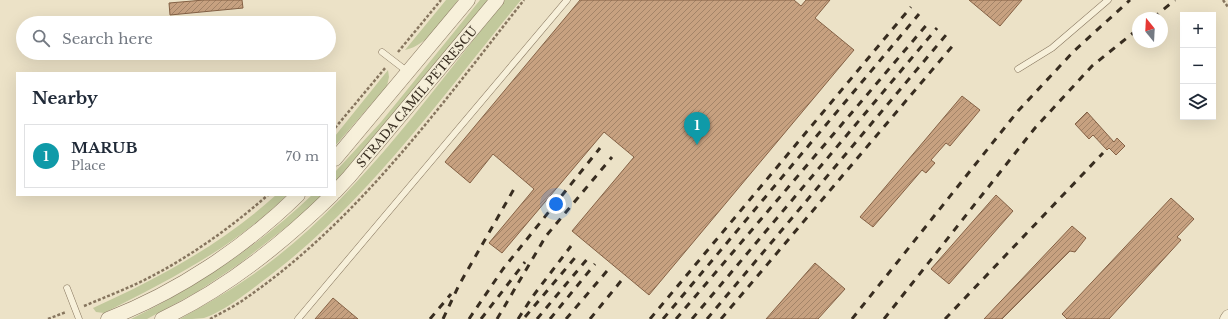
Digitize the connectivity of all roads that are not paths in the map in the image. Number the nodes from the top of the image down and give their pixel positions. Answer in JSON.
{"nodes":[{"id":1,"x":468,"y":0,"type":"edge"},
{"id":2,"x":497,"y":0,"type":"edge"},
{"id":3,"x":567,"y":0,"type":"edge"},
{"id":4,"x":1108,"y":0,"type":"edge"},
{"id":5,"x":382,"y":52,"type":"dead end"},
{"id":6,"x":1018,"y":69,"type":"dead end"},
{"id":7,"x":408,"y":72,"type":"junction"},
{"id":8,"x":336,"y":158,"type":"edge"},
{"id":9,"x":336,"y":191,"type":"edge"},
{"id":10,"x":297,"y":196,"type":"edge"},
{"id":11,"x":331,"y":196,"type":"edge"},
{"id":12,"x":67,"y":288,"type":"dead end"},
{"id":13,"x":1228,"y":316,"type":"edge"},
{"id":14,"x":80,"y":319,"type":"edge"},
{"id":15,"x":108,"y":319,"type":"edge"},
{"id":16,"x":162,"y":319,"type":"edge"},
{"id":17,"x":298,"y":319,"type":"edge"},
{"id":18,"x":1226,"y":319,"type":"edge"}],
"edges":[{"from":1,"to":7,"type":"street","name":"STRADA CAMIL PETRESCU"},
{"from":2,"to":9,"type":"street","name":"STRADA CAMIL PETRESCU"},
{"from":3,"to":17,"type":"lane"},
{"from":4,"to":6,"type":"lane"},
{"from":5,"to":7,"type":"lane"},
{"from":7,"to":8,"type":"street","name":"STRADA CAMIL PETRESCU"},
{"from":10,"to":15,"type":"street"},
{"from":11,"to":16,"type":"street"},
{"from":12,"to":14,"type":"lane"},
{"from":13,"to":18,"type":"street"}]}
